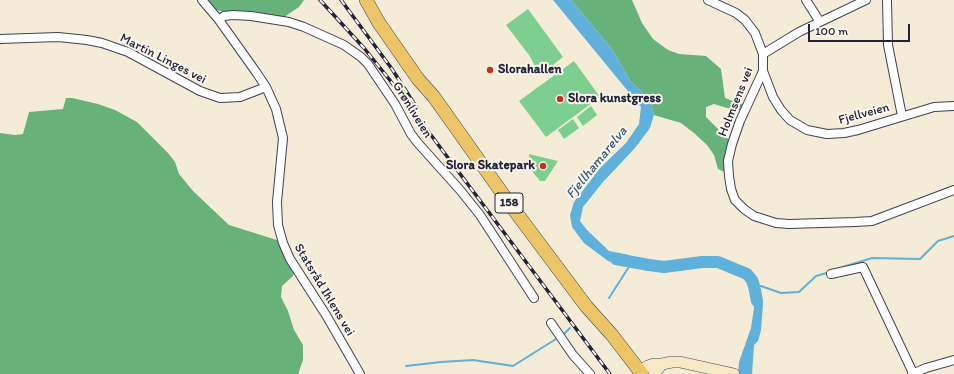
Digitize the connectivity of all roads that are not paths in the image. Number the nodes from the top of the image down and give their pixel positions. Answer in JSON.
{"nodes":[{"id":1,"x":202,"y":0,"type":"edge"},
{"id":2,"x":366,"y":0,"type":"edge"},
{"id":3,"x":708,"y":0,"type":"edge"},
{"id":4,"x":806,"y":0,"type":"edge"},
{"id":5,"x":866,"y":0,"type":"edge"},
{"id":6,"x":888,"y":0,"type":"edge"},
{"id":7,"x":219,"y":20,"type":"junction"},
{"id":8,"x":820,"y":22,"type":"junction"},
{"id":9,"x":0,"y":39,"type":"edge"},
{"id":10,"x":763,"y":54,"type":"junction"},
{"id":11,"x":763,"y":71,"type":"junction"},
{"id":12,"x":266,"y":87,"type":"junction"},
{"id":13,"x":954,"y":106,"type":"edge"},
{"id":14,"x":902,"y":116,"type":"junction"},
{"id":15,"x":954,"y":190,"type":"edge"},
{"id":16,"x":831,"y":274,"type":"dead end"},
{"id":17,"x":534,"y":298,"type":"dead end"},
{"id":18,"x":551,"y":323,"type":"dead end"},
{"id":19,"x":954,"y":360,"type":"edge"},
{"id":20,"x":662,"y":364,"type":"junction"},
{"id":21,"x":639,"y":373,"type":"edge"},
{"id":22,"x":730,"y":373,"type":"edge"},
{"id":23,"x":360,"y":374,"type":"edge"},
{"id":24,"x":590,"y":374,"type":"edge"},
{"id":25,"x":654,"y":374,"type":"edge"},
{"id":26,"x":912,"y":374,"type":"edge"}],
"edges":[{"from":1,"to":7,"type":"street","name":"Statsråd Ihlens vei"},
{"from":2,"to":21,"type":"main road","number":"158"},
{"from":3,"to":10,"type":"street","name":"Holmsens vei"},
{"from":4,"to":8,"type":"street"},
{"from":5,"to":8,"type":"street"},
{"from":6,"to":14,"type":"street"},
{"from":7,"to":12,"type":"street","name":"Statsråd Ihlens vei"},
{"from":7,"to":17,"type":"street","name":"Grønliveien"},
{"from":8,"to":10,"type":"street"},
{"from":9,"to":12,"type":"street","name":"Martin Linges vei"},
{"from":10,"to":11,"type":"street","name":"Holmsens vei"},
{"from":11,"to":14,"type":"street","name":"Fjellveien"},
{"from":11,"to":15,"type":"street","name":"Holmsens vei"},
{"from":12,"to":23,"type":"street","name":"Statsråd Ihlens vei"},
{"from":13,"to":14,"type":"street","name":"Fjellveien"},
{"from":16,"to":26,"type":"street"},
{"from":18,"to":24,"type":"street"},
{"from":19,"to":26,"type":"street"},
{"from":20,"to":21,"type":"main road"},
{"from":20,"to":22,"type":"main road"},
{"from":20,"to":25,"type":"main road"}]}
